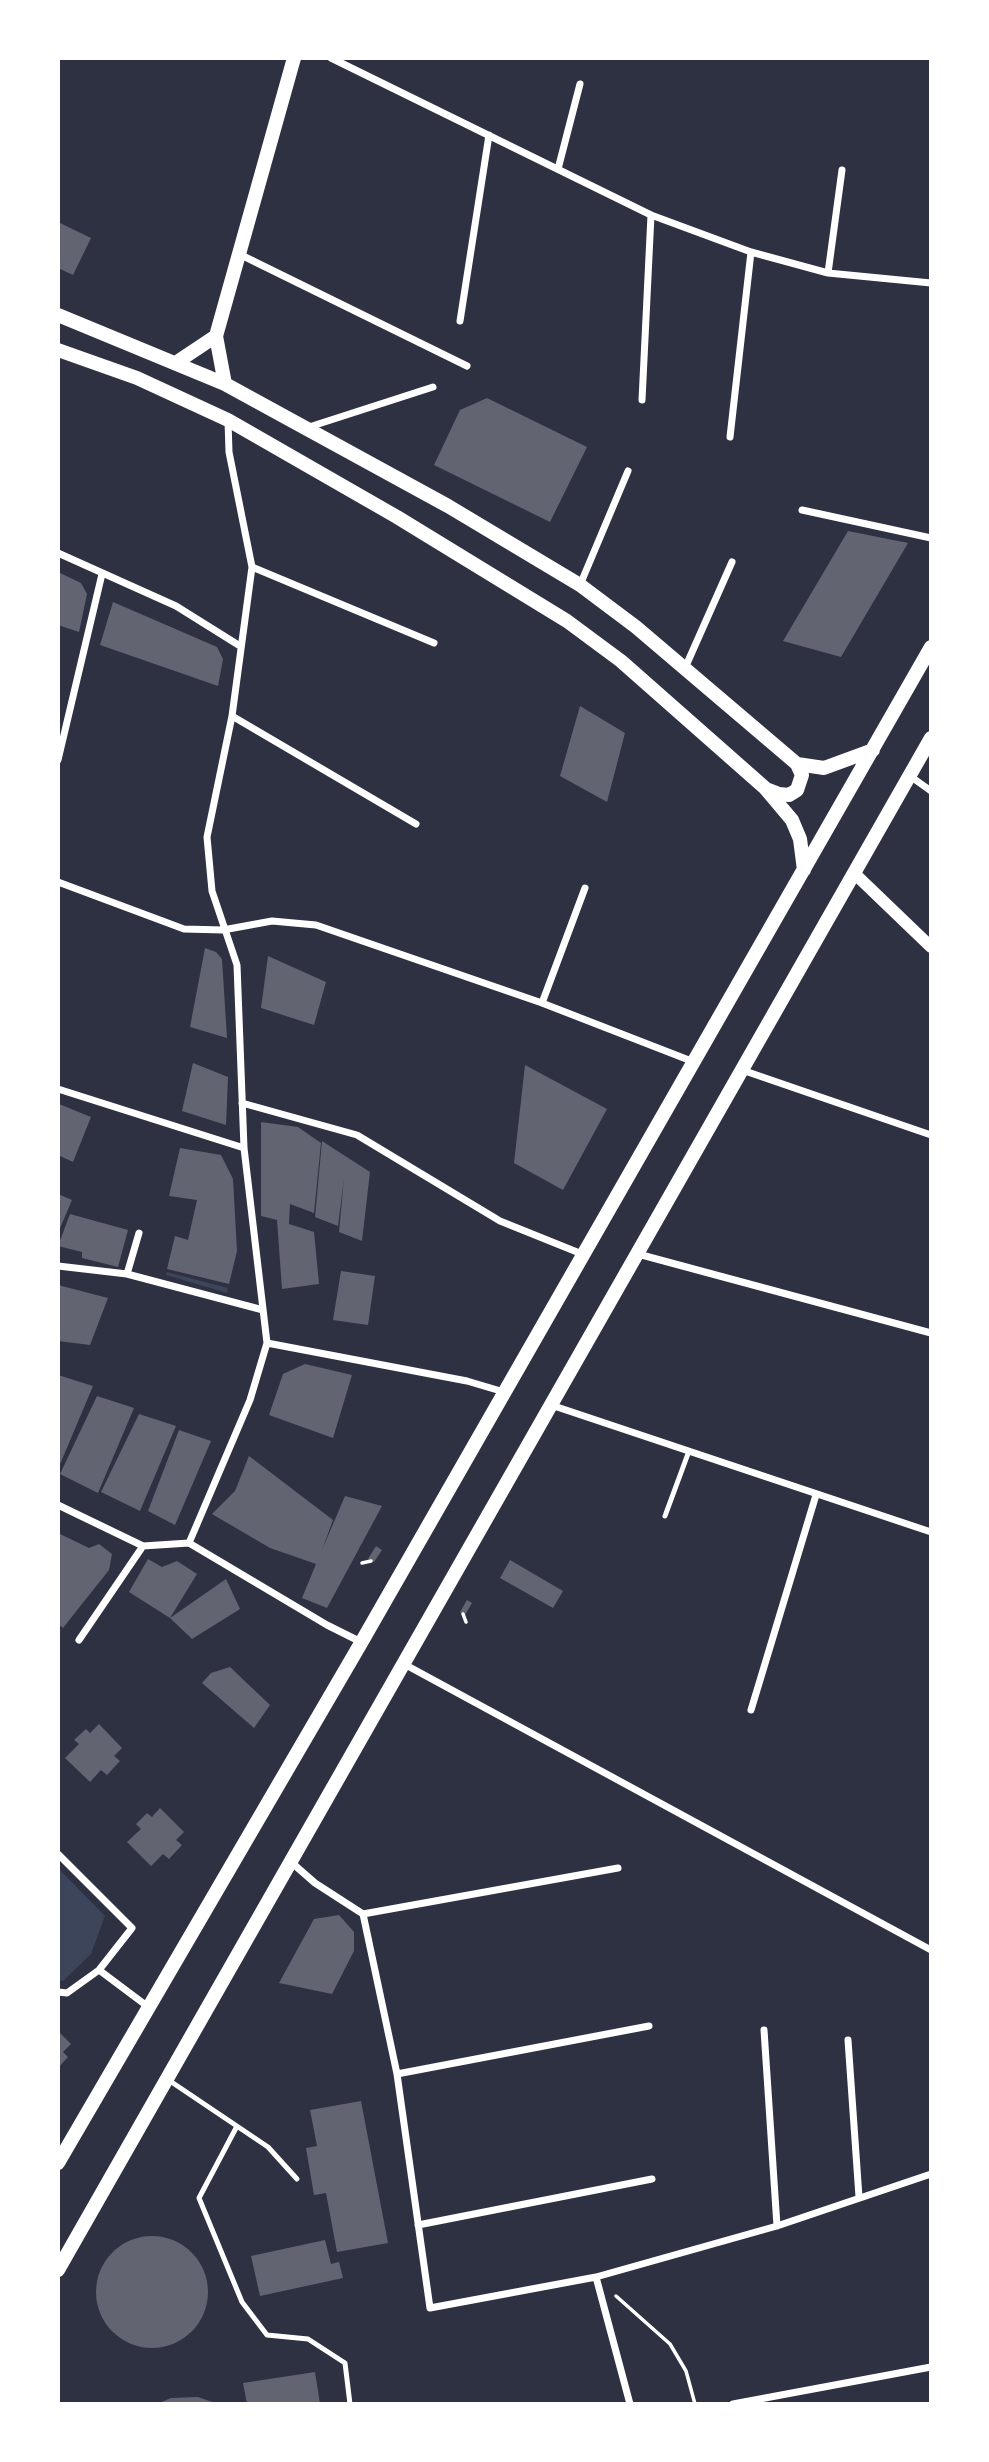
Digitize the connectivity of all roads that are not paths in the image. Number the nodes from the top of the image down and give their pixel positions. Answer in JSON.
{"nodes":[{"id":1,"x":294,"y":58,"type":"edge"},
{"id":2,"x":331,"y":58,"type":"edge"},
{"id":3,"x":580,"y":84,"type":"dead end"},
{"id":4,"x":489,"y":135,"type":"junction"},
{"id":5,"x":558,"y":169,"type":"junction"},
{"id":6,"x":842,"y":170,"type":"dead end"},
{"id":7,"x":651,"y":215,"type":"junction"},
{"id":8,"x":751,"y":252,"type":"junction"},
{"id":9,"x":239,"y":254,"type":"junction"},
{"id":10,"x":828,"y":273,"type":"junction"},
{"id":11,"x":931,"y":283,"type":"edge"},
{"id":12,"x":58,"y":315,"type":"edge"},
{"id":13,"x":460,"y":321,"type":"dead end"},
{"id":14,"x":216,"y":336,"type":"junction"},
{"id":15,"x":58,"y":350,"type":"edge"},
{"id":16,"x":177,"y":362,"type":"junction"},
{"id":17,"x":467,"y":366,"type":"dead end"},
{"id":18,"x":225,"y":384,"type":"junction"},
{"id":19,"x":433,"y":387,"type":"dead end"},
{"id":20,"x":642,"y":400,"type":"dead end"},
{"id":21,"x":228,"y":420,"type":"junction"},
{"id":22,"x":305,"y":428,"type":"junction"},
{"id":23,"x":730,"y":438,"type":"dead end"},
{"id":24,"x":628,"y":471,"type":"dead end"},
{"id":25,"x":802,"y":510,"type":"dead end"},
{"id":26,"x":931,"y":538,"type":"edge"},
{"id":27,"x":58,"y":553,"type":"edge"},
{"id":28,"x":732,"y":562,"type":"dead end"},
{"id":29,"x":251,"y":567,"type":"junction"},
{"id":30,"x":102,"y":574,"type":"junction"},
{"id":31,"x":580,"y":585,"type":"junction"},
{"id":32,"x":435,"y":643,"type":"dead end"},
{"id":33,"x":240,"y":646,"type":"junction"},
{"id":34,"x":931,"y":647,"type":"edge"},
{"id":35,"x":685,"y":668,"type":"junction"},
{"id":36,"x":232,"y":716,"type":"junction"},
{"id":37,"x":931,"y":738,"type":"edge"},
{"id":38,"x":873,"y":750,"type":"junction"},
{"id":39,"x":58,"y":760,"type":"edge"},
{"id":40,"x":797,"y":764,"type":"junction"},
{"id":41,"x":910,"y":776,"type":"junction"},
{"id":42,"x":765,"y":788,"type":"junction"},
{"id":43,"x":931,"y":790,"type":"edge"},
{"id":44,"x":416,"y":824,"type":"dead end"},
{"id":45,"x":804,"y":870,"type":"junction"},
{"id":46,"x":854,"y":873,"type":"junction"},
{"id":47,"x":58,"y":881,"type":"edge"},
{"id":48,"x":585,"y":888,"type":"dead end"},
{"id":49,"x":223,"y":930,"type":"junction"},
{"id":50,"x":931,"y":947,"type":"edge"},
{"id":51,"x":542,"y":1003,"type":"junction"},
{"id":52,"x":695,"y":1062,"type":"junction"},
{"id":53,"x":742,"y":1070,"type":"junction"},
{"id":54,"x":58,"y":1089,"type":"edge"},
{"id":55,"x":242,"y":1103,"type":"junction"},
{"id":56,"x":931,"y":1135,"type":"edge"},
{"id":57,"x":244,"y":1148,"type":"junction"},
{"id":58,"x":139,"y":1233,"type":"dead end"},
{"id":59,"x":637,"y":1253,"type":"junction"},
{"id":60,"x":582,"y":1254,"type":"junction"},
{"id":61,"x":58,"y":1266,"type":"edge"},
{"id":62,"x":127,"y":1274,"type":"junction"},
{"id":63,"x":263,"y":1310,"type":"junction"},
{"id":64,"x":931,"y":1333,"type":"edge"},
{"id":65,"x":267,"y":1343,"type":"junction"},
{"id":66,"x":504,"y":1392,"type":"junction"},
{"id":67,"x":551,"y":1405,"type":"junction"},
{"id":68,"x":689,"y":1451,"type":"junction"},
{"id":69,"x":816,"y":1494,"type":"junction"},
{"id":70,"x":58,"y":1505,"type":"edge"},
{"id":71,"x":665,"y":1516,"type":"dead end"},
{"id":72,"x":931,"y":1532,"type":"edge"},
{"id":73,"x":189,"y":1543,"type":"junction"},
{"id":74,"x":143,"y":1546,"type":"junction"},
{"id":75,"x":79,"y":1640,"type":"dead end"},
{"id":76,"x":361,"y":1643,"type":"junction"},
{"id":77,"x":404,"y":1664,"type":"junction"},
{"id":78,"x":751,"y":1710,"type":"dead end"},
{"id":79,"x":58,"y":1854,"type":"edge"},
{"id":80,"x":290,"y":1862,"type":"junction"},
{"id":81,"x":618,"y":1868,"type":"dead end"},
{"id":82,"x":363,"y":1914,"type":"junction"},
{"id":83,"x":931,"y":1950,"type":"edge"},
{"id":84,"x":99,"y":1970,"type":"junction"},
{"id":85,"x":58,"y":1992,"type":"edge"},
{"id":86,"x":147,"y":2006,"type":"junction"},
{"id":87,"x":649,"y":2026,"type":"dead end"},
{"id":88,"x":764,"y":2030,"type":"dead end"},
{"id":89,"x":848,"y":2040,"type":"dead end"},
{"id":90,"x":397,"y":2074,"type":"junction"},
{"id":91,"x":167,"y":2078,"type":"junction"},
{"id":92,"x":236,"y":2127,"type":"junction"},
{"id":93,"x":58,"y":2163,"type":"edge"},
{"id":94,"x":931,"y":2174,"type":"edge"},
{"id":95,"x":297,"y":2179,"type":"dead end"},
{"id":96,"x":652,"y":2179,"type":"dead end"},
{"id":97,"x":859,"y":2197,"type":"junction"},
{"id":98,"x":418,"y":2225,"type":"junction"},
{"id":99,"x":777,"y":2226,"type":"junction"},
{"id":100,"x":58,"y":2270,"type":"edge"},
{"id":101,"x":597,"y":2277,"type":"junction"},
{"id":102,"x":931,"y":2367,"type":"edge"},
{"id":103,"x":350,"y":2404,"type":"edge"},
{"id":104,"x":630,"y":2404,"type":"edge"},
{"id":105,"x":733,"y":2404,"type":"edge"}],
"edges":[{"from":1,"to":9,"type":"main road"},
{"from":2,"to":4,"type":"street"},
{"from":3,"to":5,"type":"street"},
{"from":4,"to":5,"type":"street"},
{"from":4,"to":13,"type":"street"},
{"from":5,"to":7,"type":"street"},
{"from":6,"to":10,"type":"street"},
{"from":7,"to":8,"type":"street"},
{"from":7,"to":20,"type":"street"},
{"from":8,"to":10,"type":"street"},
{"from":8,"to":23,"type":"street"},
{"from":9,"to":14,"type":"main road"},
{"from":9,"to":17,"type":"street"},
{"from":10,"to":11,"type":"street"},
{"from":12,"to":16,"type":"main road"},
{"from":14,"to":16,"type":"main road"},
{"from":14,"to":18,"type":"main road"},
{"from":15,"to":21,"type":"main road"},
{"from":16,"to":18,"type":"main road"},
{"from":18,"to":22,"type":"main road"},
{"from":19,"to":22,"type":"street"},
{"from":21,"to":29,"type":"street"},
{"from":21,"to":42,"type":"main road"},
{"from":22,"to":31,"type":"main road"},
{"from":24,"to":31,"type":"street"},
{"from":25,"to":26,"type":"street"},
{"from":27,"to":30,"type":"street"},
{"from":28,"to":35,"type":"street"},
{"from":29,"to":32,"type":"street"},
{"from":29,"to":33,"type":"street"},
{"from":30,"to":33,"type":"street"},
{"from":30,"to":39,"type":"street"},
{"from":31,"to":35,"type":"main road"},
{"from":33,"to":36,"type":"street"},
{"from":34,"to":38,"type":"main road"},
{"from":35,"to":40,"type":"main road"},
{"from":36,"to":44,"type":"street"},
{"from":36,"to":49,"type":"street"},
{"from":37,"to":41,"type":"main road"},
{"from":38,"to":40,"type":"main road"},
{"from":38,"to":45,"type":"main road"},
{"from":40,"to":42,"type":"main road"},
{"from":41,"to":43,"type":"street"},
{"from":41,"to":46,"type":"main road"},
{"from":42,"to":45,"type":"main road"},
{"from":45,"to":52,"type":"main road"},
{"from":46,"to":50,"type":"street"},
{"from":46,"to":53,"type":"main road"},
{"from":47,"to":49,"type":"street"},
{"from":48,"to":51,"type":"street"},
{"from":49,"to":51,"type":"street"},
{"from":49,"to":55,"type":"street"},
{"from":51,"to":52,"type":"street"},
{"from":52,"to":60,"type":"main road"},
{"from":53,"to":56,"type":"street"},
{"from":53,"to":59,"type":"main road"},
{"from":54,"to":57,"type":"street"},
{"from":55,"to":57,"type":"street"},
{"from":55,"to":60,"type":"street"},
{"from":57,"to":63,"type":"street"},
{"from":58,"to":62,"type":"street"},
{"from":59,"to":64,"type":"street"},
{"from":59,"to":67,"type":"main road"},
{"from":60,"to":66,"type":"main road"},
{"from":61,"to":62,"type":"street"},
{"from":62,"to":63,"type":"street"},
{"from":63,"to":65,"type":"street"},
{"from":65,"to":66,"type":"street"},
{"from":65,"to":73,"type":"street"},
{"from":66,"to":76,"type":"main road"},
{"from":67,"to":68,"type":"street"},
{"from":67,"to":77,"type":"main road"},
{"from":68,"to":69,"type":"street"},
{"from":68,"to":71,"type":"lane"},
{"from":69,"to":72,"type":"street"},
{"from":69,"to":78,"type":"street"},
{"from":70,"to":74,"type":"street"},
{"from":73,"to":74,"type":"street"},
{"from":73,"to":76,"type":"street"},
{"from":74,"to":75,"type":"street"},
{"from":76,"to":86,"type":"main road"},
{"from":77,"to":80,"type":"main road"},
{"from":77,"to":83,"type":"street"},
{"from":79,"to":84,"type":"street"},
{"from":80,"to":82,"type":"street"},
{"from":80,"to":91,"type":"main road"},
{"from":81,"to":82,"type":"street"},
{"from":82,"to":90,"type":"street"},
{"from":84,"to":85,"type":"street"},
{"from":84,"to":86,"type":"street"},
{"from":86,"to":93,"type":"main road"},
{"from":87,"to":90,"type":"street"},
{"from":88,"to":99,"type":"street"},
{"from":89,"to":97,"type":"street"},
{"from":90,"to":98,"type":"street"},
{"from":91,"to":92,"type":"lane"},
{"from":91,"to":100,"type":"main road"},
{"from":92,"to":95,"type":"lane"},
{"from":92,"to":103,"type":"lane"},
{"from":94,"to":97,"type":"street"},
{"from":96,"to":98,"type":"street"},
{"from":97,"to":99,"type":"street"},
{"from":98,"to":101,"type":"street"},
{"from":99,"to":101,"type":"street"},
{"from":101,"to":104,"type":"street"},
{"from":102,"to":105,"type":"street"}]}
